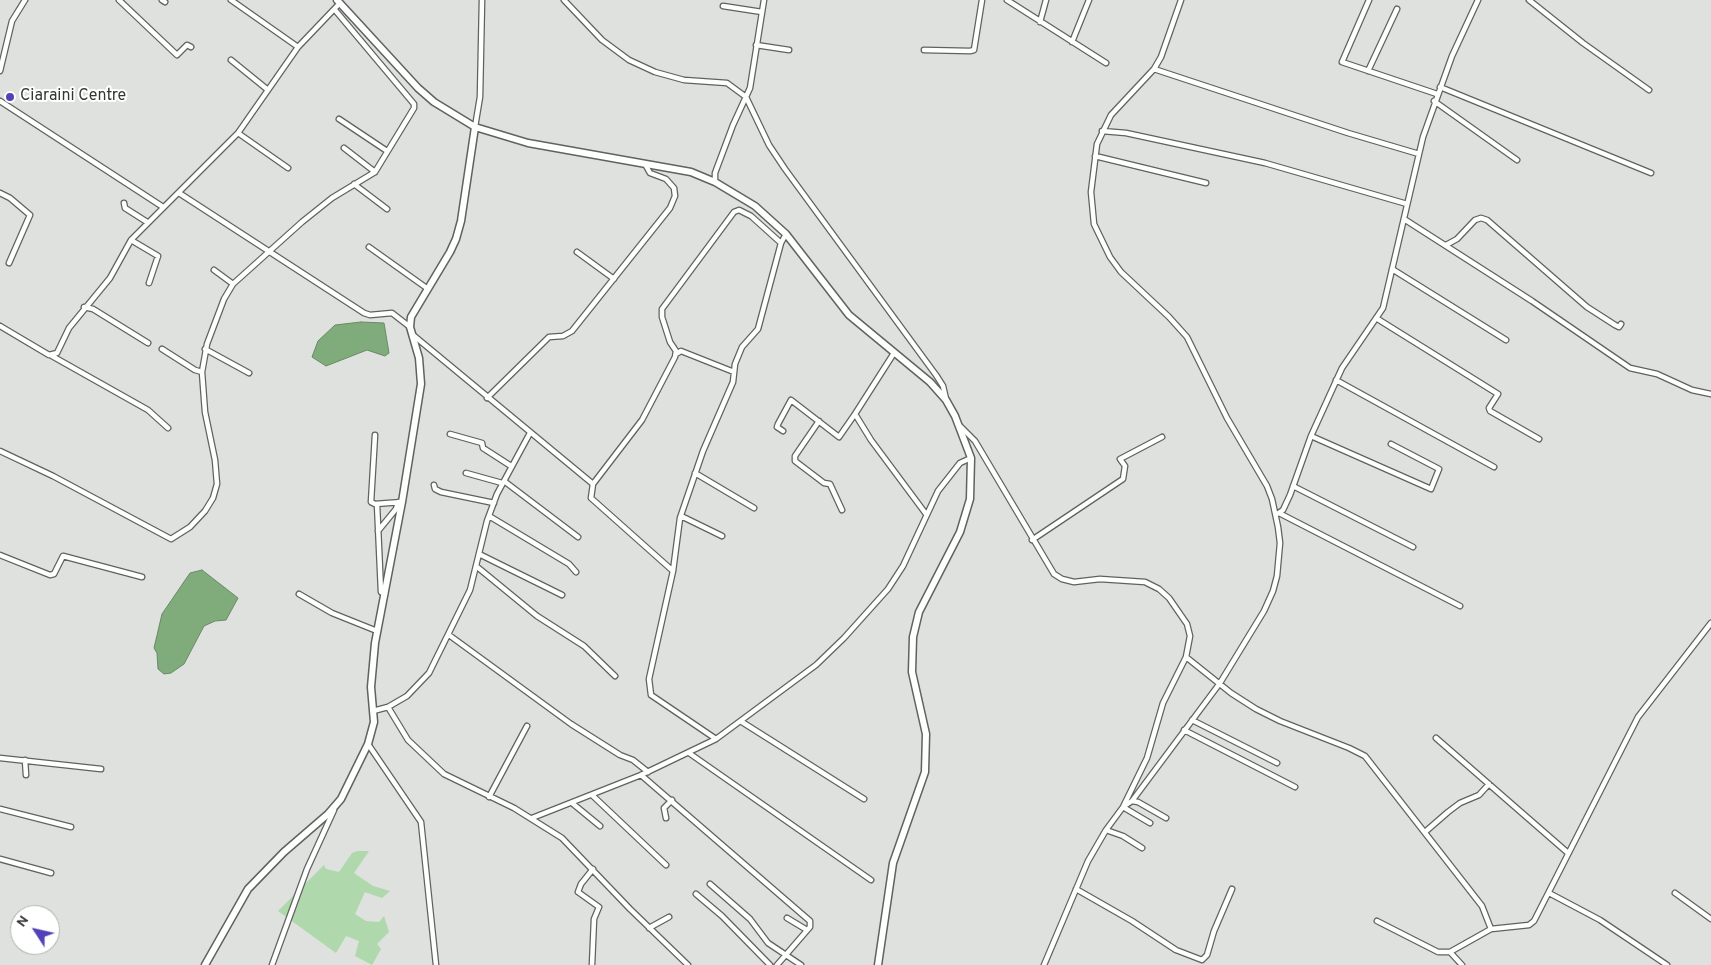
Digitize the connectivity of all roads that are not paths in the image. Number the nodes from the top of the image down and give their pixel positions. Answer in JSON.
{"nodes":[{"id":1,"x":25,"y":0,"type":"edge"},
{"id":2,"x":119,"y":0,"type":"edge"},
{"id":3,"x":230,"y":0,"type":"edge"},
{"id":4,"x":482,"y":0,"type":"edge"},
{"id":5,"x":564,"y":0,"type":"edge"},
{"id":6,"x":764,"y":0,"type":"edge"},
{"id":7,"x":982,"y":0,"type":"edge"},
{"id":8,"x":1007,"y":0,"type":"edge"},
{"id":9,"x":1046,"y":0,"type":"edge"},
{"id":10,"x":1089,"y":0,"type":"edge"},
{"id":11,"x":1181,"y":0,"type":"edge"},
{"id":12,"x":1369,"y":0,"type":"edge"},
{"id":13,"x":1478,"y":0,"type":"edge"},
{"id":14,"x":1529,"y":0,"type":"edge"},
{"id":15,"x":338,"y":1,"type":"edge"},
{"id":16,"x":723,"y":6,"type":"dead end"},
{"id":17,"x":1397,"y":9,"type":"dead end"},
{"id":18,"x":335,"y":10,"type":"junction"},
{"id":19,"x":762,"y":12,"type":"junction"},
{"id":20,"x":1040,"y":22,"type":"junction"},
{"id":21,"x":1072,"y":42,"type":"junction"},
{"id":22,"x":756,"y":45,"type":"junction"},
{"id":23,"x":191,"y":47,"type":"dead end"},
{"id":24,"x":298,"y":47,"type":"junction"},
{"id":25,"x":789,"y":50,"type":"dead end"},
{"id":26,"x":924,"y":50,"type":"dead end"},
{"id":27,"x":1,"y":52,"type":"edge"},
{"id":28,"x":231,"y":60,"type":"dead end"},
{"id":29,"x":1106,"y":64,"type":"dead end"},
{"id":30,"x":1154,"y":69,"type":"junction"},
{"id":31,"x":0,"y":71,"type":"edge"},
{"id":32,"x":1368,"y":71,"type":"junction"},
{"id":33,"x":1440,"y":86,"type":"junction"},
{"id":34,"x":268,"y":90,"type":"junction"},
{"id":35,"x":1649,"y":90,"type":"dead end"},
{"id":36,"x":1437,"y":94,"type":"junction"},
{"id":37,"x":746,"y":97,"type":"junction"},
{"id":38,"x":0,"y":101,"type":"edge"},
{"id":39,"x":1434,"y":102,"type":"junction"},
{"id":40,"x":339,"y":118,"type":"dead end"},
{"id":41,"x":474,"y":127,"type":"junction"},
{"id":42,"x":1102,"y":131,"type":"junction"},
{"id":43,"x":238,"y":133,"type":"junction"},
{"id":44,"x":344,"y":148,"type":"dead end"},
{"id":45,"x":387,"y":151,"type":"junction"},
{"id":46,"x":1418,"y":154,"type":"junction"},
{"id":47,"x":1095,"y":156,"type":"junction"},
{"id":48,"x":1517,"y":160,"type":"dead end"},
{"id":49,"x":645,"y":164,"type":"junction"},
{"id":50,"x":288,"y":168,"type":"dead end"},
{"id":51,"x":375,"y":172,"type":"junction"},
{"id":52,"x":1651,"y":172,"type":"dead end"},
{"id":53,"x":714,"y":182,"type":"junction"},
{"id":54,"x":1206,"y":183,"type":"dead end"},
{"id":55,"x":354,"y":184,"type":"junction"},
{"id":56,"x":0,"y":193,"type":"edge"},
{"id":57,"x":179,"y":193,"type":"junction"},
{"id":58,"x":124,"y":203,"type":"dead end"},
{"id":59,"x":1407,"y":204,"type":"junction"},
{"id":60,"x":163,"y":207,"type":"junction"},
{"id":61,"x":388,"y":209,"type":"dead end"},
{"id":62,"x":1404,"y":218,"type":"junction"},
{"id":63,"x":147,"y":222,"type":"junction"},
{"id":64,"x":786,"y":234,"type":"junction"},
{"id":65,"x":131,"y":240,"type":"junction"},
{"id":66,"x":781,"y":243,"type":"junction"},
{"id":67,"x":1446,"y":246,"type":"junction"},
{"id":68,"x":369,"y":247,"type":"dead end"},
{"id":69,"x":270,"y":252,"type":"junction"},
{"id":70,"x":577,"y":252,"type":"dead end"},
{"id":71,"x":8,"y":263,"type":"dead end"},
{"id":72,"x":1392,"y":269,"type":"junction"},
{"id":73,"x":214,"y":270,"type":"dead end"},
{"id":74,"x":614,"y":279,"type":"junction"},
{"id":75,"x":149,"y":283,"type":"dead end"},
{"id":76,"x":233,"y":284,"type":"junction"},
{"id":77,"x":428,"y":290,"type":"junction"},
{"id":78,"x":84,"y":307,"type":"junction"},
{"id":79,"x":1376,"y":318,"type":"junction"},
{"id":80,"x":1622,"y":324,"type":"dead end"},
{"id":81,"x":0,"y":326,"type":"edge"},
{"id":82,"x":410,"y":327,"type":"junction"},
{"id":83,"x":413,"y":335,"type":"junction"},
{"id":84,"x":1506,"y":340,"type":"dead end"},
{"id":85,"x":148,"y":343,"type":"dead end"},
{"id":86,"x":162,"y":349,"type":"dead end"},
{"id":87,"x":205,"y":349,"type":"junction"},
{"id":88,"x":894,"y":353,"type":"junction"},
{"id":89,"x":676,"y":354,"type":"junction"},
{"id":90,"x":52,"y":356,"type":"junction"},
{"id":91,"x":202,"y":372,"type":"junction"},
{"id":92,"x":734,"y":372,"type":"junction"},
{"id":93,"x":249,"y":373,"type":"dead end"},
{"id":94,"x":1336,"y":380,"type":"junction"},
{"id":95,"x":1711,"y":394,"type":"edge"},
{"id":96,"x":487,"y":398,"type":"junction"},
{"id":97,"x":946,"y":400,"type":"junction"},
{"id":98,"x":855,"y":414,"type":"junction"},
{"id":99,"x":819,"y":421,"type":"junction"},
{"id":100,"x":961,"y":427,"type":"junction"},
{"id":101,"x":168,"y":428,"type":"dead end"},
{"id":102,"x":783,"y":431,"type":"dead end"},
{"id":103,"x":530,"y":433,"type":"junction"},
{"id":104,"x":450,"y":434,"type":"dead end"},
{"id":105,"x":375,"y":435,"type":"dead end"},
{"id":106,"x":1312,"y":436,"type":"junction"},
{"id":107,"x":1162,"y":437,"type":"dead end"},
{"id":108,"x":1539,"y":439,"type":"dead end"},
{"id":109,"x":1391,"y":444,"type":"dead end"},
{"id":110,"x":0,"y":451,"type":"edge"},
{"id":111,"x":971,"y":458,"type":"junction"},
{"id":112,"x":511,"y":466,"type":"junction"},
{"id":113,"x":1494,"y":467,"type":"dead end"},
{"id":114,"x":695,"y":473,"type":"junction"},
{"id":115,"x":466,"y":474,"type":"dead end"},
{"id":116,"x":503,"y":482,"type":"junction"},
{"id":117,"x":593,"y":484,"type":"junction"},
{"id":118,"x":434,"y":485,"type":"dead end"},
{"id":119,"x":1293,"y":486,"type":"junction"},
{"id":120,"x":400,"y":502,"type":"junction"},
{"id":121,"x":494,"y":503,"type":"junction"},
{"id":122,"x":377,"y":504,"type":"junction"},
{"id":123,"x":754,"y":508,"type":"dead end"},
{"id":124,"x":842,"y":510,"type":"dead end"},
{"id":125,"x":926,"y":514,"type":"junction"},
{"id":126,"x":1278,"y":514,"type":"junction"},
{"id":127,"x":489,"y":516,"type":"junction"},
{"id":128,"x":680,"y":516,"type":"junction"},
{"id":129,"x":378,"y":531,"type":"junction"},
{"id":130,"x":722,"y":536,"type":"dead end"},
{"id":131,"x":578,"y":537,"type":"dead end"},
{"id":132,"x":1032,"y":540,"type":"junction"},
{"id":133,"x":1413,"y":547,"type":"dead end"},
{"id":134,"x":479,"y":554,"type":"junction"},
{"id":135,"x":0,"y":555,"type":"edge"},
{"id":136,"x":476,"y":566,"type":"junction"},
{"id":137,"x":673,"y":571,"type":"junction"},
{"id":138,"x":576,"y":572,"type":"dead end"},
{"id":139,"x":142,"y":577,"type":"dead end"},
{"id":140,"x":299,"y":594,"type":"dead end"},
{"id":141,"x":385,"y":594,"type":"junction"},
{"id":142,"x":562,"y":595,"type":"dead end"},
{"id":143,"x":1460,"y":606,"type":"dead end"},
{"id":144,"x":1711,"y":623,"type":"edge"},
{"id":145,"x":377,"y":631,"type":"junction"},
{"id":146,"x":449,"y":635,"type":"junction"},
{"id":147,"x":1186,"y":657,"type":"junction"},
{"id":148,"x":615,"y":676,"type":"dead end"},
{"id":149,"x":1220,"y":683,"type":"junction"},
{"id":150,"x":388,"y":707,"type":"junction"},
{"id":151,"x":373,"y":711,"type":"junction"},
{"id":152,"x":1192,"y":720,"type":"junction"},
{"id":153,"x":742,"y":722,"type":"junction"},
{"id":154,"x":527,"y":726,"type":"dead end"},
{"id":155,"x":1184,"y":730,"type":"junction"},
{"id":156,"x":1436,"y":738,"type":"dead end"},
{"id":157,"x":716,"y":739,"type":"junction"},
{"id":158,"x":368,"y":744,"type":"junction"},
{"id":159,"x":689,"y":753,"type":"junction"},
{"id":160,"x":0,"y":758,"type":"edge"},
{"id":161,"x":26,"y":760,"type":"junction"},
{"id":162,"x":1277,"y":763,"type":"dead end"},
{"id":163,"x":101,"y":769,"type":"dead end"},
{"id":164,"x":648,"y":772,"type":"junction"},
{"id":165,"x":26,"y":775,"type":"dead end"},
{"id":166,"x":641,"y":775,"type":"junction"},
{"id":167,"x":1489,"y":784,"type":"junction"},
{"id":168,"x":1295,"y":787,"type":"dead end"},
{"id":169,"x":592,"y":795,"type":"junction"},
{"id":170,"x":490,"y":797,"type":"junction"},
{"id":171,"x":864,"y":799,"type":"dead end"},
{"id":172,"x":672,"y":800,"type":"junction"},
{"id":173,"x":1132,"y":802,"type":"junction"},
{"id":174,"x":572,"y":803,"type":"junction"},
{"id":175,"x":335,"y":807,"type":"junction"},
{"id":176,"x":1123,"y":807,"type":"junction"},
{"id":177,"x":0,"y":809,"type":"edge"},
{"id":178,"x":532,"y":818,"type":"junction"},
{"id":179,"x":666,"y":818,"type":"dead end"},
{"id":180,"x":1166,"y":818,"type":"dead end"},
{"id":181,"x":1150,"y":823,"type":"dead end"},
{"id":182,"x":600,"y":826,"type":"dead end"},
{"id":183,"x":70,"y":827,"type":"dead end"},
{"id":184,"x":1106,"y":830,"type":"junction"},
{"id":185,"x":1426,"y":832,"type":"junction"},
{"id":186,"x":1142,"y":848,"type":"dead end"},
{"id":187,"x":1568,"y":853,"type":"junction"},
{"id":188,"x":0,"y":858,"type":"edge"},
{"id":189,"x":666,"y":865,"type":"dead end"},
{"id":190,"x":593,"y":869,"type":"junction"},
{"id":191,"x":51,"y":873,"type":"dead end"},
{"id":192,"x":871,"y":880,"type":"dead end"},
{"id":193,"x":710,"y":884,"type":"dead end"},
{"id":194,"x":1076,"y":889,"type":"junction"},
{"id":195,"x":1232,"y":889,"type":"dead end"},
{"id":196,"x":1549,"y":893,"type":"junction"},
{"id":197,"x":1675,"y":893,"type":"dead end"},
{"id":198,"x":696,"y":894,"type":"dead end"},
{"id":199,"x":669,"y":917,"type":"dead end"},
{"id":200,"x":787,"y":918,"type":"dead end"},
{"id":201,"x":1711,"y":918,"type":"edge"},
{"id":202,"x":1377,"y":922,"type":"dead end"},
{"id":203,"x":649,"y":928,"type":"junction"},
{"id":204,"x":1491,"y":929,"type":"junction"},
{"id":205,"x":807,"y":930,"type":"junction"},
{"id":206,"x":1450,"y":952,"type":"junction"},
{"id":207,"x":787,"y":955,"type":"junction"},
{"id":208,"x":205,"y":965,"type":"edge"},
{"id":209,"x":272,"y":965,"type":"edge"},
{"id":210,"x":436,"y":965,"type":"edge"},
{"id":211,"x":592,"y":965,"type":"edge"},
{"id":212,"x":688,"y":965,"type":"edge"},
{"id":213,"x":770,"y":965,"type":"edge"},
{"id":214,"x":777,"y":965,"type":"edge"},
{"id":215,"x":801,"y":965,"type":"edge"},
{"id":216,"x":878,"y":965,"type":"edge"},
{"id":217,"x":1044,"y":965,"type":"edge"},
{"id":218,"x":1462,"y":965,"type":"edge"},
{"id":219,"x":1667,"y":965,"type":"edge"}],
"edges":[{"from":1,"to":27,"type":"street"},
{"from":2,"to":23,"type":"street"},
{"from":3,"to":24,"type":"street"},
{"from":4,"to":41,"type":"street"},
{"from":5,"to":37,"type":"street"},
{"from":6,"to":19,"type":"street"},
{"from":7,"to":26,"type":"street"},
{"from":8,"to":20,"type":"street"},
{"from":9,"to":20,"type":"street"},
{"from":10,"to":21,"type":"street"},
{"from":11,"to":30,"type":"street"},
{"from":12,"to":32,"type":"street"},
{"from":13,"to":33,"type":"street"},
{"from":14,"to":35,"type":"street"},
{"from":15,"to":18,"type":"street"},
{"from":15,"to":41,"type":"main road"},
{"from":16,"to":19,"type":"street"},
{"from":17,"to":32,"type":"street"},
{"from":18,"to":24,"type":"street"},
{"from":18,"to":45,"type":"street"},
{"from":19,"to":22,"type":"street"},
{"from":20,"to":21,"type":"street"},
{"from":21,"to":29,"type":"street"},
{"from":22,"to":25,"type":"street"},
{"from":22,"to":37,"type":"street"},
{"from":24,"to":34,"type":"street"},
{"from":27,"to":31,"type":"street"},
{"from":28,"to":34,"type":"street"},
{"from":30,"to":42,"type":"street"},
{"from":30,"to":46,"type":"street"},
{"from":32,"to":36,"type":"street"},
{"from":33,"to":36,"type":"street"},
{"from":33,"to":52,"type":"street"},
{"from":34,"to":43,"type":"street"},
{"from":36,"to":39,"type":"street"},
{"from":37,"to":53,"type":"street"},
{"from":37,"to":97,"type":"street"},
{"from":38,"to":60,"type":"street"},
{"from":39,"to":46,"type":"street"},
{"from":39,"to":48,"type":"street"},
{"from":40,"to":45,"type":"street"},
{"from":41,"to":49,"type":"main road"},
{"from":41,"to":77,"type":"main road"},
{"from":42,"to":47,"type":"street"},
{"from":42,"to":59,"type":"street"},
{"from":43,"to":50,"type":"street"},
{"from":43,"to":57,"type":"street"},
{"from":44,"to":51,"type":"street"},
{"from":45,"to":51,"type":"street"},
{"from":46,"to":59,"type":"street"},
{"from":47,"to":54,"type":"street"},
{"from":47,"to":126,"type":"street"},
{"from":49,"to":53,"type":"main road"},
{"from":49,"to":74,"type":"street"},
{"from":51,"to":55,"type":"street"},
{"from":53,"to":64,"type":"main road"},
{"from":55,"to":61,"type":"street"},
{"from":55,"to":69,"type":"street"},
{"from":56,"to":71,"type":"street"},
{"from":57,"to":60,"type":"street"},
{"from":57,"to":69,"type":"street"},
{"from":58,"to":63,"type":"street"},
{"from":59,"to":62,"type":"street"},
{"from":60,"to":63,"type":"street"},
{"from":62,"to":67,"type":"street"},
{"from":62,"to":72,"type":"street"},
{"from":63,"to":65,"type":"street"},
{"from":64,"to":66,"type":"street"},
{"from":64,"to":88,"type":"main road"},
{"from":65,"to":75,"type":"street"},
{"from":65,"to":78,"type":"street"},
{"from":66,"to":89,"type":"street"},
{"from":66,"to":92,"type":"street"},
{"from":67,"to":80,"type":"street"},
{"from":67,"to":95,"type":"street"},
{"from":68,"to":77,"type":"street"},
{"from":69,"to":76,"type":"street"},
{"from":69,"to":82,"type":"street"},
{"from":70,"to":74,"type":"street"},
{"from":72,"to":79,"type":"street"},
{"from":72,"to":84,"type":"street"},
{"from":73,"to":76,"type":"street"},
{"from":74,"to":96,"type":"street"},
{"from":76,"to":87,"type":"street"},
{"from":77,"to":82,"type":"main road"},
{"from":78,"to":85,"type":"street"},
{"from":78,"to":90,"type":"street"},
{"from":79,"to":94,"type":"street"},
{"from":79,"to":108,"type":"street"},
{"from":81,"to":90,"type":"street"},
{"from":82,"to":83,"type":"main road"},
{"from":83,"to":96,"type":"street"},
{"from":83,"to":120,"type":"main road"},
{"from":86,"to":91,"type":"street"},
{"from":87,"to":91,"type":"street"},
{"from":87,"to":93,"type":"street"},
{"from":88,"to":97,"type":"main road"},
{"from":88,"to":98,"type":"street"},
{"from":89,"to":92,"type":"street"},
{"from":89,"to":117,"type":"street"},
{"from":90,"to":101,"type":"street"},
{"from":91,"to":110,"type":"street"},
{"from":92,"to":114,"type":"street"},
{"from":94,"to":106,"type":"street"},
{"from":94,"to":113,"type":"street"},
{"from":96,"to":103,"type":"street"},
{"from":97,"to":100,"type":"main road"},
{"from":98,"to":99,"type":"street"},
{"from":98,"to":125,"type":"street"},
{"from":99,"to":102,"type":"street"},
{"from":99,"to":124,"type":"street"},
{"from":100,"to":111,"type":"main road"},
{"from":100,"to":132,"type":"street"},
{"from":103,"to":112,"type":"street"},
{"from":103,"to":117,"type":"street"},
{"from":104,"to":112,"type":"street"},
{"from":105,"to":122,"type":"street"},
{"from":106,"to":109,"type":"street"},
{"from":106,"to":119,"type":"street"},
{"from":107,"to":132,"type":"street"},
{"from":111,"to":125,"type":"street"},
{"from":111,"to":216,"type":"main road"},
{"from":112,"to":116,"type":"street"},
{"from":114,"to":123,"type":"street"},
{"from":114,"to":128,"type":"street"},
{"from":115,"to":116,"type":"street"},
{"from":116,"to":121,"type":"street"},
{"from":116,"to":131,"type":"street"},
{"from":117,"to":137,"type":"street"},
{"from":118,"to":121,"type":"street"},
{"from":119,"to":126,"type":"street"},
{"from":119,"to":133,"type":"street"},
{"from":120,"to":122,"type":"street"},
{"from":120,"to":129,"type":"street"},
{"from":120,"to":141,"type":"main road"},
{"from":121,"to":127,"type":"street"},
{"from":122,"to":129,"type":"street"},
{"from":125,"to":153,"type":"street"},
{"from":126,"to":143,"type":"street"},
{"from":126,"to":149,"type":"street"},
{"from":127,"to":134,"type":"street"},
{"from":127,"to":138,"type":"street"},
{"from":128,"to":130,"type":"street"},
{"from":128,"to":137,"type":"street"},
{"from":129,"to":141,"type":"street"},
{"from":132,"to":147,"type":"street"},
{"from":134,"to":136,"type":"street"},
{"from":134,"to":142,"type":"street"},
{"from":135,"to":139,"type":"street"},
{"from":136,"to":146,"type":"street"},
{"from":136,"to":148,"type":"street"},
{"from":137,"to":157,"type":"street"},
{"from":140,"to":145,"type":"street"},
{"from":141,"to":145,"type":"main road"},
{"from":144,"to":187,"type":"street"},
{"from":145,"to":151,"type":"main road"},
{"from":146,"to":150,"type":"street"},
{"from":146,"to":164,"type":"street"},
{"from":147,"to":149,"type":"street"},
{"from":147,"to":176,"type":"street"},
{"from":149,"to":152,"type":"street"},
{"from":149,"to":185,"type":"street"},
{"from":150,"to":151,"type":"street"},
{"from":150,"to":170,"type":"street"},
{"from":151,"to":158,"type":"main road"},
{"from":152,"to":155,"type":"street"},
{"from":152,"to":162,"type":"street"},
{"from":153,"to":157,"type":"street"},
{"from":153,"to":171,"type":"street"},
{"from":154,"to":170,"type":"street"},
{"from":155,"to":168,"type":"street"},
{"from":155,"to":173,"type":"street"},
{"from":156,"to":167,"type":"street"},
{"from":157,"to":159,"type":"street"},
{"from":158,"to":175,"type":"main road"},
{"from":158,"to":210,"type":"street"},
{"from":159,"to":164,"type":"street"},
{"from":159,"to":192,"type":"street"},
{"from":160,"to":161,"type":"street"},
{"from":161,"to":163,"type":"street"},
{"from":161,"to":165,"type":"street"},
{"from":164,"to":166,"type":"street"},
{"from":166,"to":169,"type":"street"},
{"from":166,"to":172,"type":"street"},
{"from":167,"to":185,"type":"street"},
{"from":167,"to":187,"type":"street"},
{"from":169,"to":174,"type":"street"},
{"from":169,"to":189,"type":"street"},
{"from":170,"to":178,"type":"street"},
{"from":172,"to":179,"type":"street"},
{"from":172,"to":205,"type":"street"},
{"from":173,"to":176,"type":"street"},
{"from":173,"to":180,"type":"street"},
{"from":174,"to":178,"type":"street"},
{"from":174,"to":182,"type":"street"},
{"from":175,"to":208,"type":"main road"},
{"from":175,"to":209,"type":"street"},
{"from":176,"to":181,"type":"street"},
{"from":176,"to":184,"type":"street"},
{"from":177,"to":183,"type":"street"},
{"from":178,"to":190,"type":"street"},
{"from":184,"to":186,"type":"street"},
{"from":184,"to":194,"type":"street"},
{"from":185,"to":204,"type":"street"},
{"from":187,"to":196,"type":"street"},
{"from":188,"to":191,"type":"street"},
{"from":190,"to":203,"type":"street"},
{"from":190,"to":211,"type":"street"},
{"from":193,"to":207,"type":"street"},
{"from":194,"to":195,"type":"street"},
{"from":194,"to":217,"type":"street"},
{"from":196,"to":204,"type":"street"},
{"from":196,"to":219,"type":"street"},
{"from":197,"to":201,"type":"street"},
{"from":198,"to":213,"type":"street"},
{"from":199,"to":203,"type":"street"},
{"from":200,"to":205,"type":"street"},
{"from":202,"to":206,"type":"street"},
{"from":203,"to":212,"type":"street"},
{"from":204,"to":206,"type":"street"},
{"from":205,"to":207,"type":"street"},
{"from":206,"to":218,"type":"street"},
{"from":207,"to":214,"type":"street"},
{"from":207,"to":215,"type":"street"}]}
